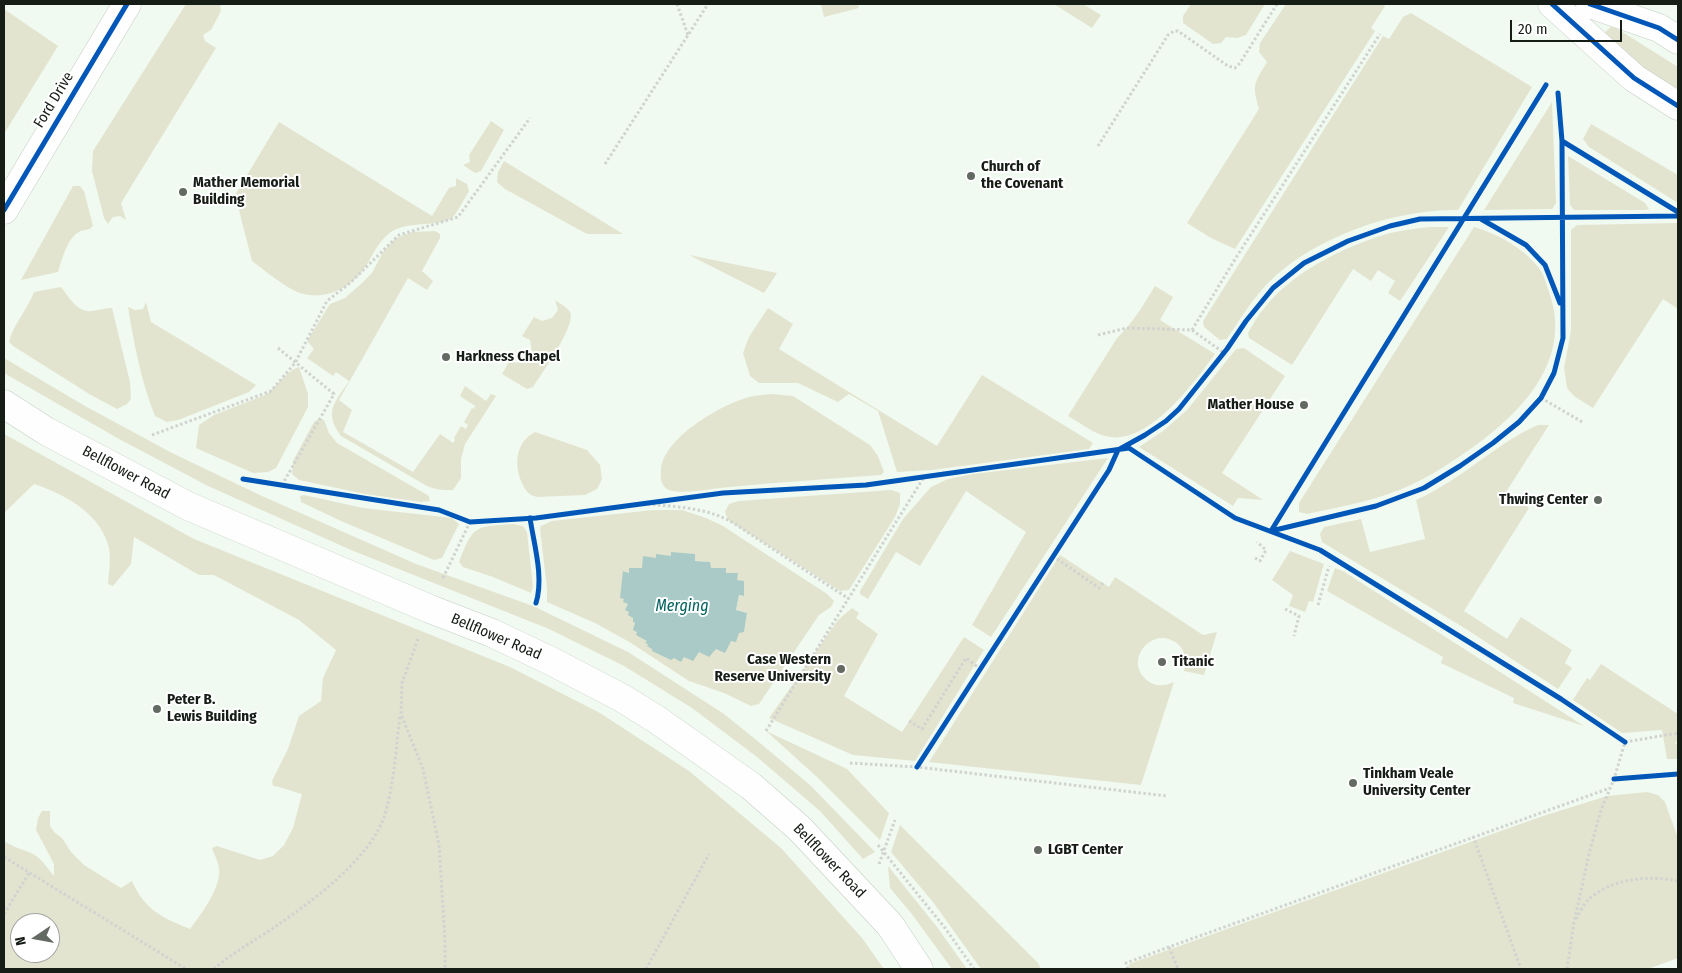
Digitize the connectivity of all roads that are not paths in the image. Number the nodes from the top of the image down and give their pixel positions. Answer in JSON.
{"nodes":[{"id":1,"x":127,"y":4,"type":"edge"},
{"id":2,"x":1552,"y":4,"type":"edge"},
{"id":3,"x":1590,"y":4,"type":"edge"},
{"id":4,"x":1678,"y":40,"type":"edge"},
{"id":5,"x":1678,"y":106,"type":"edge"},
{"id":6,"x":4,"y":210,"type":"edge"},
{"id":7,"x":4,"y":404,"type":"edge"},
{"id":8,"x":919,"y":969,"type":"edge"}],
"edges":[{"from":1,"to":6,"type":"street","name":"Ford Drive"},
{"from":2,"to":5,"type":"street"},
{"from":3,"to":4,"type":"street"},
{"from":7,"to":8,"type":"street","name":"Bellflower Road"}]}
